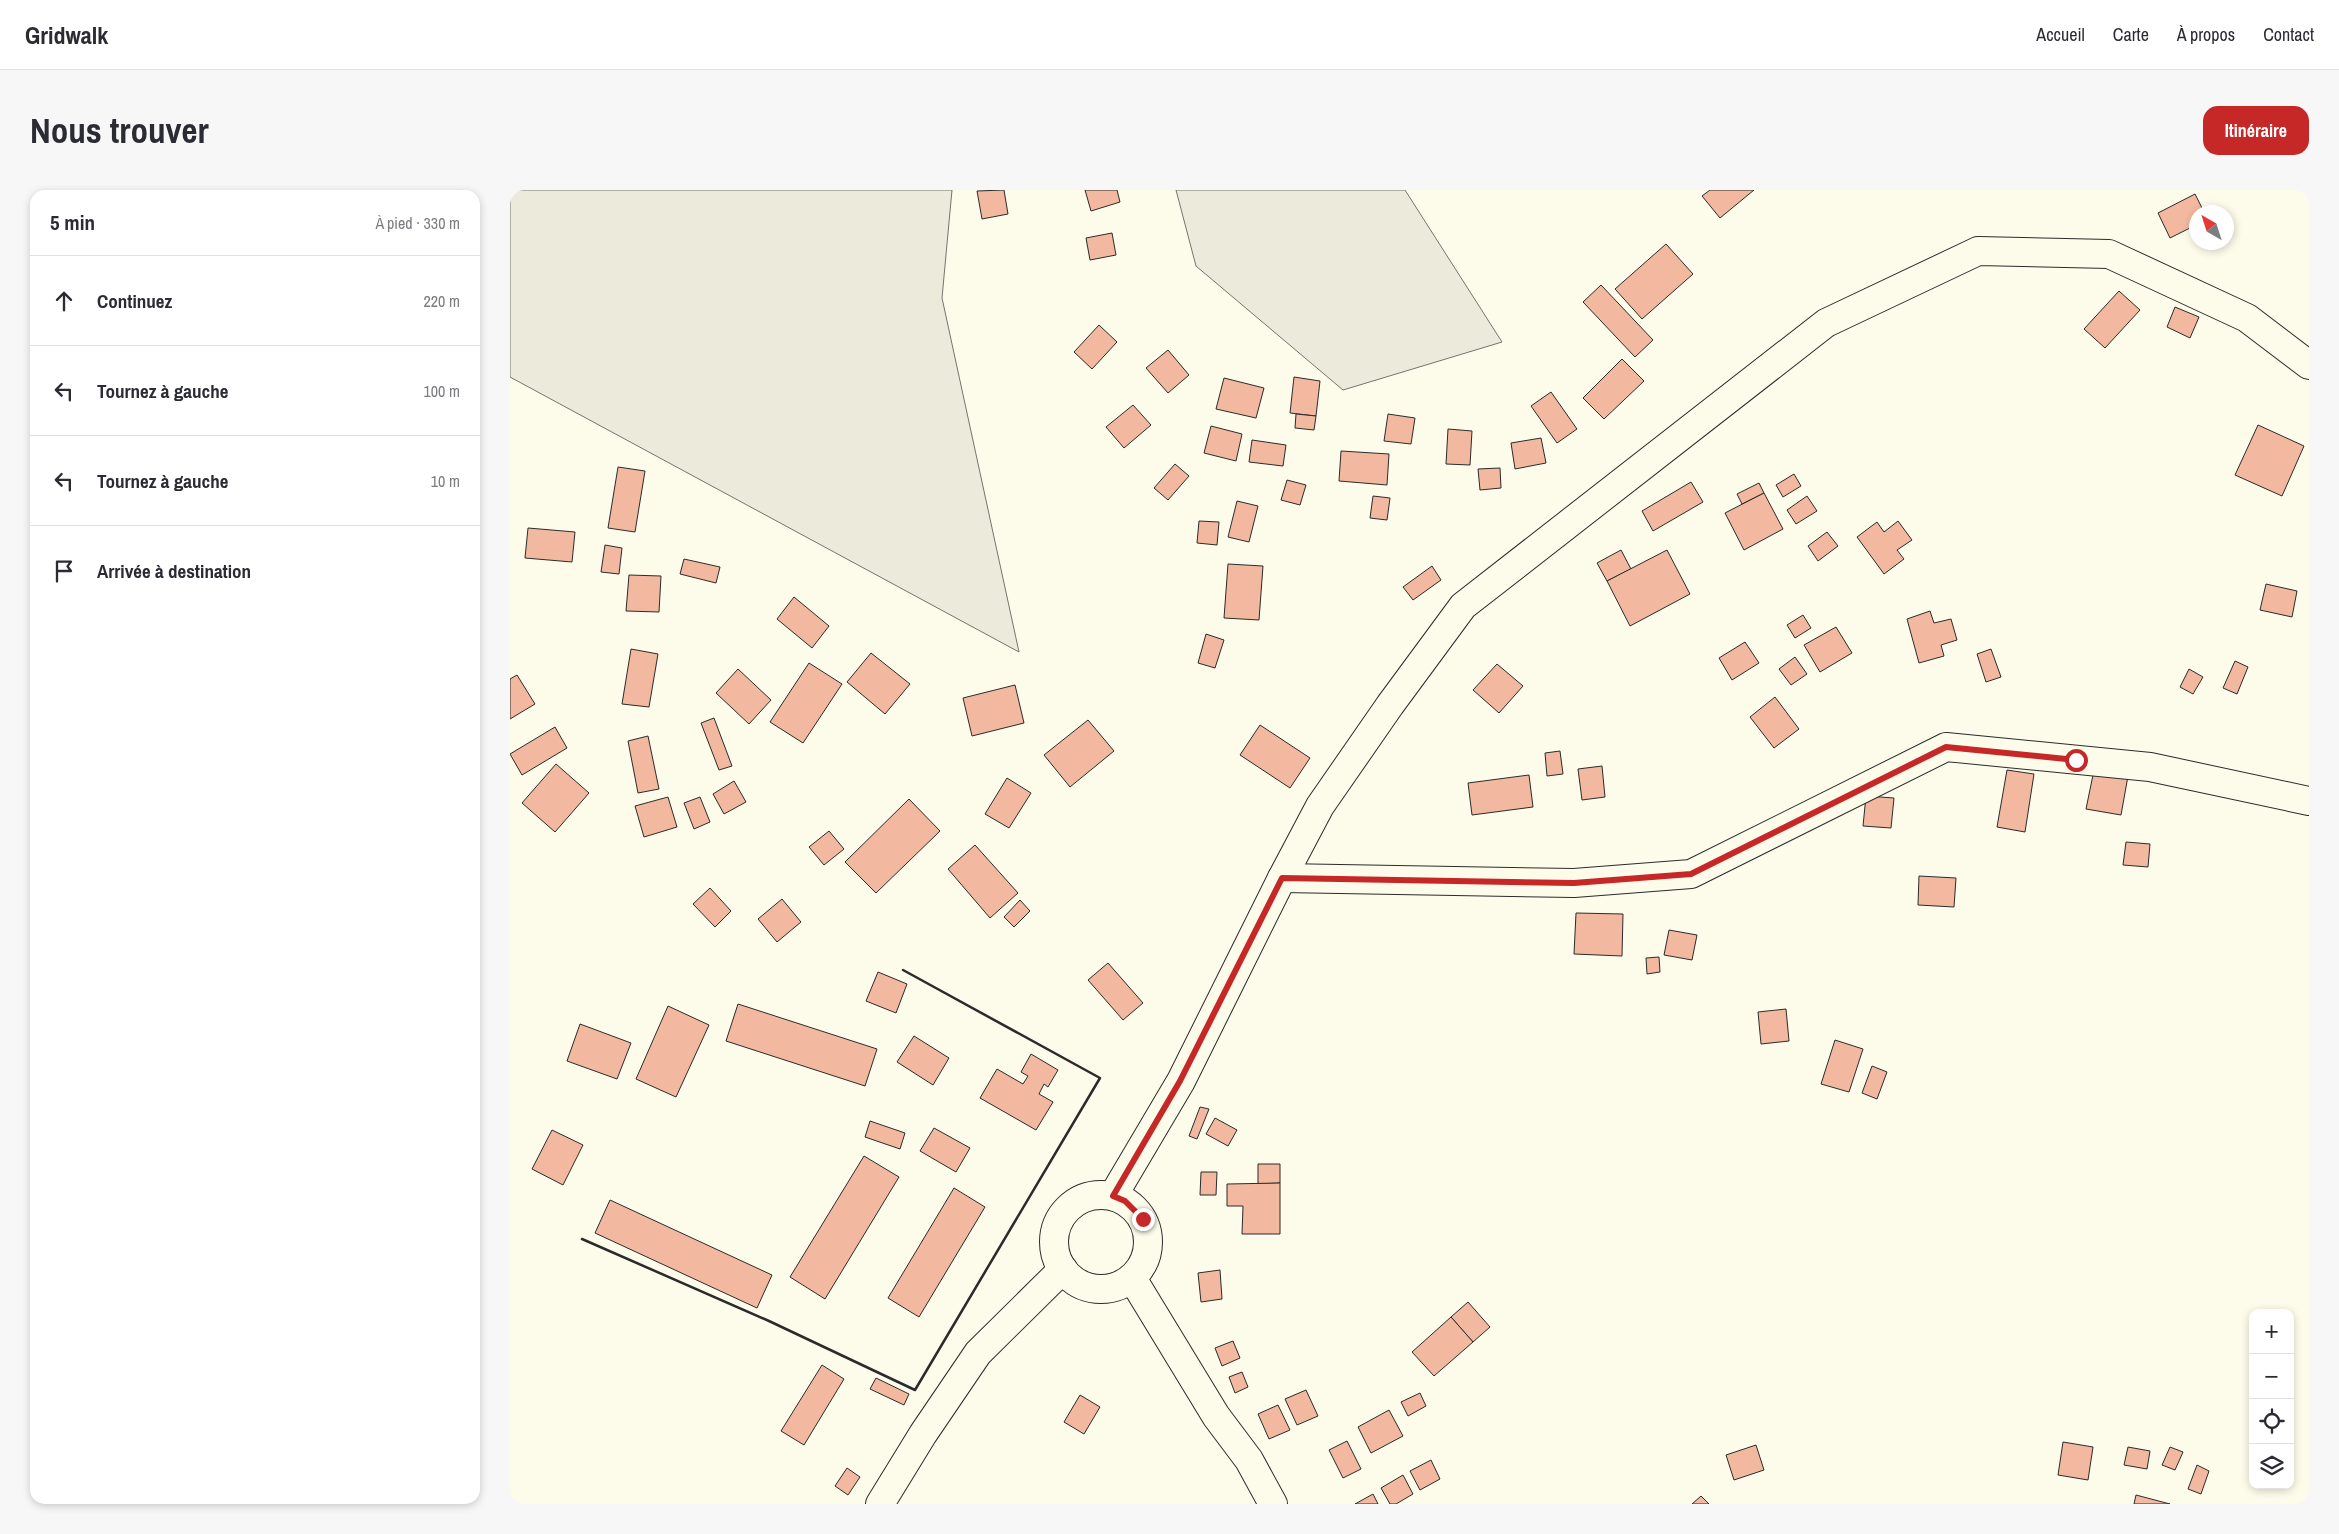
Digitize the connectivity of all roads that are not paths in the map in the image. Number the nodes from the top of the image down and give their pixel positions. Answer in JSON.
{"nodes":[{"id":1,"x":2309,"y":365,"type":"edge"},
{"id":2,"x":2309,"y":801,"type":"edge"},
{"id":3,"x":1282,"y":878,"type":"junction"},
{"id":4,"x":1113,"y":1196,"type":"junction"},
{"id":5,"x":1063,"y":1269,"type":"junction"},
{"id":6,"x":1132,"y":1278,"type":"junction"},
{"id":7,"x":880,"y":1504,"type":"edge"},
{"id":8,"x":1273,"y":1504,"type":"edge"}],
"edges":[{"from":1,"to":3,"type":"street"},
{"from":2,"to":3,"type":"street"},
{"from":3,"to":4,"type":"street"},
{"from":4,"to":5,"type":"street"},
{"from":4,"to":6,"type":"street"},
{"from":5,"to":6,"type":"street"},
{"from":5,"to":7,"type":"street"},
{"from":6,"to":8,"type":"street"}]}
